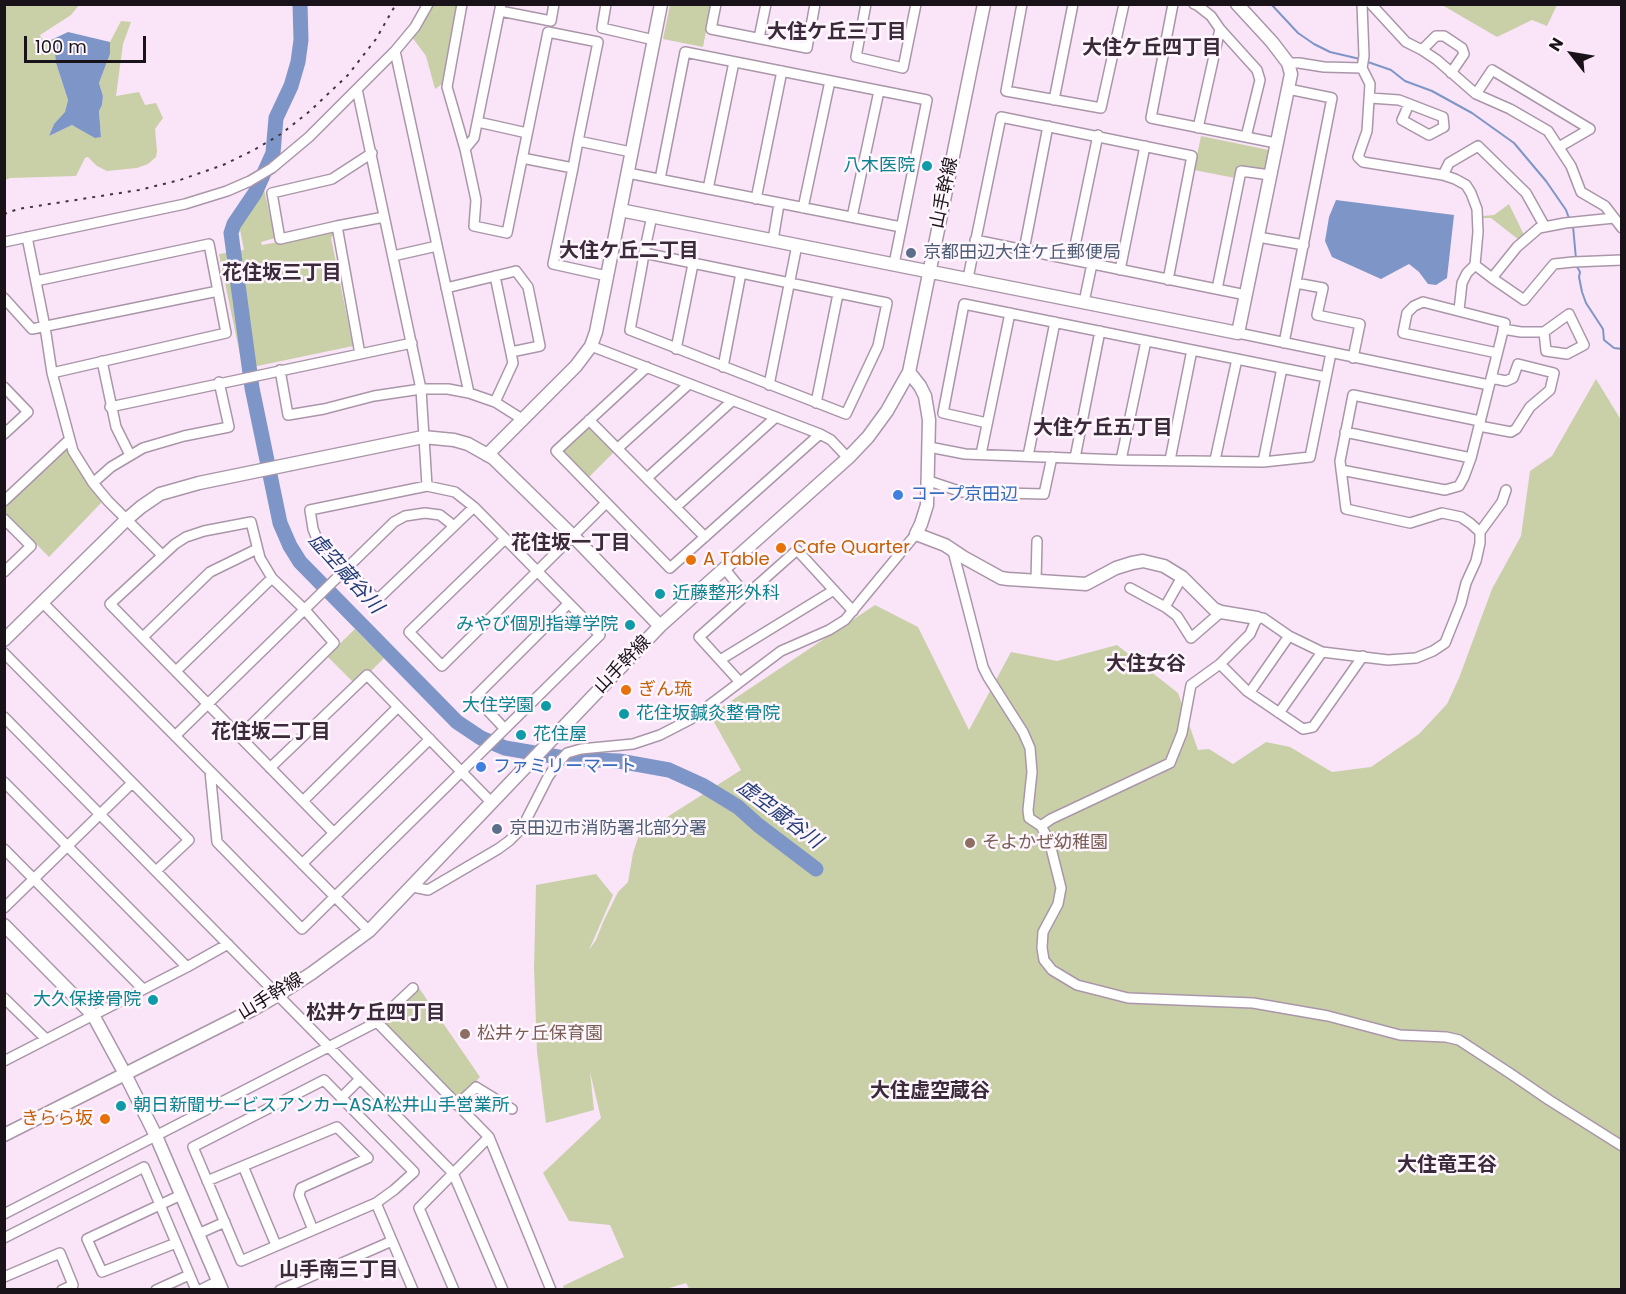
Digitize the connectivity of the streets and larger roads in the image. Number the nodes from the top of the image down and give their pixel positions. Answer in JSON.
{"nodes":[{"id":1,"x":428,"y":4,"type":"edge"},
{"id":2,"x":462,"y":4,"type":"edge"},
{"id":3,"x":554,"y":4,"type":"edge"},
{"id":4,"x":606,"y":4,"type":"edge"},
{"id":5,"x":661,"y":4,"type":"edge"},
{"id":6,"x":716,"y":4,"type":"edge"},
{"id":7,"x":766,"y":4,"type":"edge"},
{"id":8,"x":815,"y":4,"type":"edge"},
{"id":9,"x":866,"y":4,"type":"edge"},
{"id":10,"x":915,"y":4,"type":"edge"},
{"id":11,"x":984,"y":4,"type":"edge"},
{"id":12,"x":1022,"y":4,"type":"edge"},
{"id":13,"x":1073,"y":4,"type":"edge"},
{"id":14,"x":1124,"y":4,"type":"edge"},
{"id":15,"x":1173,"y":4,"type":"edge"},
{"id":16,"x":1194,"y":4,"type":"edge"},
{"id":17,"x":1237,"y":4,"type":"edge"},
{"id":18,"x":1362,"y":4,"type":"edge"},
{"id":19,"x":1375,"y":6,"type":"edge"},
{"id":20,"x":501,"y":8,"type":"edge"},
{"id":21,"x":1220,"y":29,"type":"junction"},
{"id":22,"x":759,"y":38,"type":"junction"},
{"id":23,"x":654,"y":40,"type":"junction"},
{"id":24,"x":1422,"y":50,"type":"junction"},
{"id":25,"x":395,"y":51,"type":"junction"},
{"id":26,"x":734,"y":62,"type":"junction"},
{"id":27,"x":1363,"y":62,"type":"junction"},
{"id":28,"x":1288,"y":63,"type":"junction"},
{"id":29,"x":782,"y":71,"type":"junction"},
{"id":30,"x":1451,"y":73,"type":"junction"},
{"id":31,"x":830,"y":81,"type":"junction"},
{"id":32,"x":357,"y":89,"type":"junction"},
{"id":33,"x":1288,"y":89,"type":"junction"},
{"id":34,"x":879,"y":91,"type":"junction"},
{"id":35,"x":1476,"y":94,"type":"junction"},
{"id":36,"x":1370,"y":98,"type":"junction"},
{"id":37,"x":1054,"y":100,"type":"junction"},
{"id":38,"x":1409,"y":104,"type":"dead end"},
{"id":39,"x":478,"y":122,"type":"junction"},
{"id":40,"x":1048,"y":126,"type":"junction"},
{"id":41,"x":1198,"y":128,"type":"junction"},
{"id":42,"x":527,"y":133,"type":"junction"},
{"id":43,"x":1098,"y":135,"type":"junction"},
{"id":44,"x":1246,"y":137,"type":"junction"},
{"id":45,"x":578,"y":141,"type":"junction"},
{"id":46,"x":1276,"y":144,"type":"junction"},
{"id":47,"x":1145,"y":146,"type":"junction"},
{"id":48,"x":1559,"y":147,"type":"junction"},
{"id":49,"x":465,"y":149,"type":"junction"},
{"id":50,"x":631,"y":152,"type":"junction"},
{"id":51,"x":372,"y":153,"type":"junction"},
{"id":52,"x":522,"y":158,"type":"junction"},
{"id":53,"x":573,"y":168,"type":"junction"},
{"id":54,"x":627,"y":173,"type":"junction"},
{"id":55,"x":1270,"y":175,"type":"junction"},
{"id":56,"x":1443,"y":175,"type":"junction"},
{"id":57,"x":660,"y":179,"type":"junction"},
{"id":58,"x":708,"y":189,"type":"junction"},
{"id":59,"x":756,"y":199,"type":"junction"},
{"id":60,"x":779,"y":204,"type":"junction"},
{"id":61,"x":803,"y":208,"type":"junction"},
{"id":62,"x":620,"y":210,"type":"junction"},
{"id":63,"x":652,"y":216,"type":"junction"},
{"id":64,"x":384,"y":217,"type":"junction"},
{"id":65,"x":852,"y":218,"type":"junction"},
{"id":66,"x":1614,"y":218,"type":"junction"},
{"id":67,"x":337,"y":226,"type":"junction"},
{"id":68,"x":901,"y":227,"type":"junction"},
{"id":69,"x":1545,"y":227,"type":"junction"},
{"id":70,"x":1622,"y":228,"type":"edge"},
{"id":71,"x":27,"y":237,"type":"junction"},
{"id":72,"x":1258,"y":237,"type":"junction"},
{"id":73,"x":772,"y":240,"type":"junction"},
{"id":74,"x":975,"y":240,"type":"junction"},
{"id":75,"x":4,"y":242,"type":"edge"},
{"id":76,"x":797,"y":245,"type":"junction"},
{"id":77,"x":1304,"y":245,"type":"junction"},
{"id":78,"x":437,"y":246,"type":"junction"},
{"id":79,"x":1024,"y":250,"type":"junction"},
{"id":80,"x":644,"y":254,"type":"junction"},
{"id":81,"x":393,"y":256,"type":"junction"},
{"id":82,"x":1072,"y":260,"type":"junction"},
{"id":83,"x":1622,"y":260,"type":"edge"},
{"id":84,"x":693,"y":264,"type":"junction"},
{"id":85,"x":894,"y":264,"type":"junction"},
{"id":86,"x":1092,"y":264,"type":"junction"},
{"id":87,"x":1475,"y":265,"type":"junction"},
{"id":88,"x":1120,"y":270,"type":"junction"},
{"id":89,"x":930,"y":272,"type":"junction"},
{"id":90,"x":741,"y":273,"type":"junction"},
{"id":91,"x":495,"y":276,"type":"junction"},
{"id":92,"x":607,"y":276,"type":"junction"},
{"id":93,"x":968,"y":278,"type":"junction"},
{"id":94,"x":1492,"y":278,"type":"junction"},
{"id":95,"x":1168,"y":280,"type":"junction"},
{"id":96,"x":36,"y":281,"type":"junction"},
{"id":97,"x":789,"y":283,"type":"junction"},
{"id":98,"x":1296,"y":283,"type":"junction"},
{"id":99,"x":446,"y":288,"type":"junction"},
{"id":100,"x":1217,"y":289,"type":"junction"},
{"id":101,"x":218,"y":291,"type":"junction"},
{"id":102,"x":838,"y":294,"type":"junction"},
{"id":103,"x":1246,"y":295,"type":"junction"},
{"id":104,"x":4,"y":298,"type":"edge"},
{"id":105,"x":1084,"y":302,"type":"junction"},
{"id":106,"x":1459,"y":310,"type":"junction"},
{"id":107,"x":1010,"y":313,"type":"junction"},
{"id":108,"x":1055,"y":322,"type":"junction"},
{"id":109,"x":45,"y":327,"type":"junction"},
{"id":110,"x":1503,"y":329,"type":"junction"},
{"id":111,"x":1100,"y":332,"type":"junction"},
{"id":112,"x":1544,"y":332,"type":"junction"},
{"id":113,"x":1238,"y":333,"type":"junction"},
{"id":114,"x":1146,"y":341,"type":"junction"},
{"id":115,"x":412,"y":343,"type":"junction"},
{"id":116,"x":1284,"y":343,"type":"junction"},
{"id":117,"x":591,"y":346,"type":"junction"},
{"id":118,"x":676,"y":349,"type":"junction"},
{"id":119,"x":1192,"y":350,"type":"junction"},
{"id":120,"x":511,"y":352,"type":"junction"},
{"id":121,"x":1331,"y":353,"type":"junction"},
{"id":122,"x":1497,"y":353,"type":"junction"},
{"id":123,"x":360,"y":354,"type":"junction"},
{"id":124,"x":1353,"y":358,"type":"junction"},
{"id":125,"x":1237,"y":359,"type":"junction"},
{"id":126,"x":102,"y":361,"type":"junction"},
{"id":127,"x":647,"y":367,"type":"junction"},
{"id":128,"x":723,"y":367,"type":"junction"},
{"id":129,"x":1282,"y":368,"type":"junction"},
{"id":130,"x":280,"y":370,"type":"junction"},
{"id":131,"x":909,"y":372,"type":"junction"},
{"id":132,"x":52,"y":373,"type":"junction"},
{"id":133,"x":1326,"y":377,"type":"junction"},
{"id":134,"x":1490,"y":381,"type":"junction"},
{"id":135,"x":219,"y":382,"type":"junction"},
{"id":136,"x":689,"y":384,"type":"junction"},
{"id":137,"x":769,"y":385,"type":"junction"},
{"id":138,"x":4,"y":387,"type":"edge"},
{"id":139,"x":421,"y":389,"type":"junction"},
{"id":140,"x":469,"y":393,"type":"junction"},
{"id":141,"x":732,"y":400,"type":"junction"},
{"id":142,"x":495,"y":402,"type":"junction"},
{"id":143,"x":816,"y":403,"type":"junction"},
{"id":144,"x":110,"y":407,"type":"junction"},
{"id":145,"x":776,"y":417,"type":"junction"},
{"id":146,"x":522,"y":419,"type":"junction"},
{"id":147,"x":589,"y":420,"type":"junction"},
{"id":148,"x":987,"y":423,"type":"junction"},
{"id":149,"x":1480,"y":424,"type":"junction"},
{"id":150,"x":1346,"y":432,"type":"junction"},
{"id":151,"x":4,"y":434,"type":"edge"},
{"id":152,"x":820,"y":434,"type":"junction"},
{"id":153,"x":423,"y":437,"type":"junction"},
{"id":154,"x":69,"y":440,"type":"junction"},
{"id":155,"x":929,"y":447,"type":"junction"},
{"id":156,"x":618,"y":448,"type":"junction"},
{"id":157,"x":981,"y":454,"type":"junction"},
{"id":158,"x":130,"y":455,"type":"junction"},
{"id":159,"x":487,"y":455,"type":"junction"},
{"id":160,"x":1028,"y":456,"type":"junction"},
{"id":161,"x":1052,"y":457,"type":"junction"},
{"id":162,"x":848,"y":458,"type":"junction"},
{"id":163,"x":1075,"y":458,"type":"junction"},
{"id":164,"x":1471,"y":458,"type":"junction"},
{"id":165,"x":1121,"y":460,"type":"junction"},
{"id":166,"x":1170,"y":460,"type":"junction"},
{"id":167,"x":1215,"y":460,"type":"junction"},
{"id":168,"x":1263,"y":462,"type":"junction"},
{"id":169,"x":1341,"y":470,"type":"junction"},
{"id":170,"x":647,"y":478,"type":"junction"},
{"id":171,"x":928,"y":481,"type":"junction"},
{"id":172,"x":93,"y":483,"type":"junction"},
{"id":173,"x":427,"y":486,"type":"junction"},
{"id":174,"x":1506,"y":490,"type":"dead end"},
{"id":175,"x":4,"y":501,"type":"edge"},
{"id":176,"x":606,"y":503,"type":"junction"},
{"id":177,"x":474,"y":507,"type":"junction"},
{"id":178,"x":676,"y":507,"type":"junction"},
{"id":179,"x":4,"y":519,"type":"edge"},
{"id":180,"x":127,"y":519,"type":"junction"},
{"id":181,"x":454,"y":526,"type":"junction"},
{"id":182,"x":1480,"y":532,"type":"junction"},
{"id":183,"x":916,"y":534,"type":"junction"},
{"id":184,"x":573,"y":536,"type":"junction"},
{"id":185,"x":705,"y":537,"type":"junction"},
{"id":186,"x":505,"y":539,"type":"junction"},
{"id":187,"x":1037,"y":541,"type":"dead end"},
{"id":188,"x":257,"y":549,"type":"junction"},
{"id":189,"x":953,"y":551,"type":"junction"},
{"id":190,"x":162,"y":555,"type":"junction"},
{"id":191,"x":724,"y":568,"type":"junction"},
{"id":192,"x":344,"y":571,"type":"junction"},
{"id":193,"x":4,"y":572,"type":"edge"},
{"id":194,"x":537,"y":572,"type":"junction"},
{"id":195,"x":1182,"y":577,"type":"junction"},
{"id":196,"x":272,"y":578,"type":"junction"},
{"id":197,"x":1036,"y":581,"type":"junction"},
{"id":198,"x":1130,"y":588,"type":"dead end"},
{"id":199,"x":834,"y":590,"type":"junction"},
{"id":200,"x":745,"y":594,"type":"junction"},
{"id":201,"x":42,"y":602,"type":"junction"},
{"id":202,"x":568,"y":604,"type":"junction"},
{"id":203,"x":1165,"y":607,"type":"junction"},
{"id":204,"x":307,"y":608,"type":"junction"},
{"id":205,"x":854,"y":611,"type":"junction"},
{"id":206,"x":1221,"y":612,"type":"junction"},
{"id":207,"x":1257,"y":618,"type":"junction"},
{"id":208,"x":660,"y":626,"type":"junction"},
{"id":209,"x":1289,"y":636,"type":"junction"},
{"id":210,"x":143,"y":637,"type":"junction"},
{"id":211,"x":4,"y":640,"type":"edge"},
{"id":212,"x":1322,"y":652,"type":"junction"},
{"id":213,"x":4,"y":653,"type":"edge"},
{"id":214,"x":1363,"y":656,"type":"junction"},
{"id":215,"x":720,"y":660,"type":"junction"},
{"id":216,"x":1220,"y":664,"type":"junction"},
{"id":217,"x":176,"y":671,"type":"junction"},
{"id":218,"x":739,"y":681,"type":"junction"},
{"id":219,"x":1250,"y":692,"type":"junction"},
{"id":220,"x":208,"y":704,"type":"junction"},
{"id":221,"x":398,"y":707,"type":"junction"},
{"id":222,"x":1279,"y":713,"type":"junction"},
{"id":223,"x":4,"y":717,"type":"edge"},
{"id":224,"x":504,"y":729,"type":"junction"},
{"id":225,"x":175,"y":736,"type":"junction"},
{"id":226,"x":240,"y":736,"type":"junction"},
{"id":227,"x":430,"y":739,"type":"junction"},
{"id":228,"x":270,"y":768,"type":"junction"},
{"id":229,"x":210,"y":771,"type":"junction"},
{"id":230,"x":461,"y":771,"type":"junction"},
{"id":231,"x":4,"y":782,"type":"edge"},
{"id":232,"x":132,"y":783,"type":"junction"},
{"id":233,"x":303,"y":801,"type":"junction"},
{"id":234,"x":492,"y":803,"type":"junction"},
{"id":235,"x":100,"y":814,"type":"junction"},
{"id":236,"x":1041,"y":826,"type":"junction"},
{"id":237,"x":334,"y":833,"type":"junction"},
{"id":238,"x":68,"y":846,"type":"junction"},
{"id":239,"x":4,"y":849,"type":"edge"},
{"id":240,"x":302,"y":864,"type":"junction"},
{"id":241,"x":156,"y":871,"type":"junction"},
{"id":242,"x":34,"y":879,"type":"junction"},
{"id":243,"x":413,"y":886,"type":"junction"},
{"id":244,"x":335,"y":897,"type":"junction"},
{"id":245,"x":4,"y":908,"type":"edge"},
{"id":246,"x":4,"y":925,"type":"edge"},
{"id":247,"x":369,"y":931,"type":"junction"},
{"id":248,"x":228,"y":945,"type":"junction"},
{"id":249,"x":187,"y":967,"type":"junction"},
{"id":250,"x":413,"y":988,"type":"dead end"},
{"id":251,"x":143,"y":989,"type":"junction"},
{"id":252,"x":278,"y":995,"type":"junction"},
{"id":253,"x":4,"y":998,"type":"edge"},
{"id":254,"x":93,"y":1015,"type":"junction"},
{"id":255,"x":377,"y":1022,"type":"junction"},
{"id":256,"x":45,"y":1039,"type":"junction"},
{"id":257,"x":329,"y":1047,"type":"junction"},
{"id":258,"x":4,"y":1061,"type":"edge"},
{"id":259,"x":125,"y":1074,"type":"junction"},
{"id":260,"x":360,"y":1079,"type":"junction"},
{"id":261,"x":341,"y":1098,"type":"junction"},
{"id":262,"x":457,"y":1105,"type":"junction"},
{"id":263,"x":512,"y":1109,"type":"dead end"},
{"id":264,"x":4,"y":1135,"type":"edge"},
{"id":265,"x":156,"y":1136,"type":"junction"},
{"id":266,"x":489,"y":1137,"type":"junction"},
{"id":267,"x":1622,"y":1146,"type":"edge"},
{"id":268,"x":243,"y":1166,"type":"junction"},
{"id":269,"x":453,"y":1173,"type":"junction"},
{"id":270,"x":207,"y":1181,"type":"junction"},
{"id":271,"x":181,"y":1195,"type":"junction"},
{"id":272,"x":376,"y":1203,"type":"junction"},
{"id":273,"x":159,"y":1204,"type":"junction"},
{"id":274,"x":4,"y":1214,"type":"edge"},
{"id":275,"x":225,"y":1222,"type":"junction"},
{"id":276,"x":313,"y":1230,"type":"junction"},
{"id":277,"x":198,"y":1234,"type":"junction"},
{"id":278,"x":4,"y":1238,"type":"edge"},
{"id":279,"x":392,"y":1241,"type":"junction"},
{"id":280,"x":176,"y":1243,"type":"junction"},
{"id":281,"x":276,"y":1245,"type":"junction"},
{"id":282,"x":189,"y":1275,"type":"junction"},
{"id":283,"x":4,"y":1277,"type":"edge"},
{"id":284,"x":220,"y":1286,"type":"edge"},
{"id":285,"x":295,"y":1287,"type":"edge"},
{"id":286,"x":62,"y":1290,"type":"edge"},
{"id":287,"x":156,"y":1290,"type":"edge"},
{"id":288,"x":198,"y":1290,"type":"edge"},
{"id":289,"x":280,"y":1290,"type":"edge"},
{"id":290,"x":413,"y":1290,"type":"edge"},
{"id":291,"x":454,"y":1290,"type":"edge"},
{"id":292,"x":503,"y":1290,"type":"edge"},
{"id":293,"x":551,"y":1290,"type":"edge"}],
"edges":[{"from":1,"to":25,"type":"street"},
{"from":2,"to":49,"type":"street"},
{"from":3,"to":20,"type":"street"},
{"from":4,"to":23,"type":"street"},
{"from":5,"to":23,"type":"street"},
{"from":6,"to":22,"type":"street"},
{"from":7,"to":22,"type":"street"},
{"from":8,"to":22,"type":"street"},
{"from":9,"to":10,"type":"street"},
{"from":11,"to":89,"type":"street","name":"山手幹線"},
{"from":12,"to":37,"type":"street"},
{"from":13,"to":37,"type":"street"},
{"from":14,"to":37,"type":"street"},
{"from":15,"to":41,"type":"street"},
{"from":16,"to":21,"type":"street"},
{"from":17,"to":28,"type":"street"},
{"from":18,"to":27,"type":"street"},
{"from":19,"to":24,"type":"street"},
{"from":20,"to":39,"type":"street"},
{"from":21,"to":41,"type":"street"},
{"from":21,"to":44,"type":"street"},
{"from":23,"to":50,"type":"street"},
{"from":24,"to":30,"type":"street"},
{"from":24,"to":30,"type":"street"},
{"from":25,"to":32,"type":"street"},
{"from":25,"to":78,"type":"street"},
{"from":26,"to":29,"type":"street"},
{"from":26,"to":57,"type":"street"},
{"from":26,"to":58,"type":"street"},
{"from":27,"to":28,"type":"street"},
{"from":27,"to":36,"type":"street"},
{"from":28,"to":33,"type":"street"},
{"from":29,"to":31,"type":"street"},
{"from":29,"to":59,"type":"street"},
{"from":30,"to":35,"type":"street"},
{"from":31,"to":34,"type":"street"},
{"from":31,"to":61,"type":"street"},
{"from":32,"to":51,"type":"street"},
{"from":32,"to":71,"type":"street"},
{"from":33,"to":46,"type":"street"},
{"from":33,"to":77,"type":"street"},
{"from":34,"to":65,"type":"street"},
{"from":34,"to":68,"type":"street"},
{"from":35,"to":48,"type":"street"},
{"from":35,"to":48,"type":"street"},
{"from":36,"to":38,"type":"street"},
{"from":36,"to":56,"type":"street"},
{"from":39,"to":42,"type":"street"},
{"from":39,"to":49,"type":"street"},
{"from":40,"to":43,"type":"street"},
{"from":40,"to":74,"type":"street"},
{"from":40,"to":79,"type":"street"},
{"from":41,"to":44,"type":"street"},
{"from":42,"to":45,"type":"street"},
{"from":42,"to":52,"type":"street"},
{"from":43,"to":47,"type":"street"},
{"from":43,"to":82,"type":"street"},
{"from":44,"to":46,"type":"street"},
{"from":45,"to":50,"type":"street"},
{"from":45,"to":53,"type":"street"},
{"from":46,"to":55,"type":"street"},
{"from":47,"to":88,"type":"street"},
{"from":47,"to":95,"type":"street"},
{"from":48,"to":66,"type":"street"},
{"from":49,"to":52,"type":"street"},
{"from":50,"to":54,"type":"street"},
{"from":51,"to":64,"type":"street"},
{"from":51,"to":67,"type":"street"},
{"from":52,"to":53,"type":"street"},
{"from":53,"to":92,"type":"street"},
{"from":54,"to":57,"type":"street"},
{"from":54,"to":62,"type":"street"},
{"from":55,"to":72,"type":"street"},
{"from":55,"to":100,"type":"street"},
{"from":56,"to":69,"type":"street"},
{"from":56,"to":87,"type":"street"},
{"from":57,"to":58,"type":"street"},
{"from":58,"to":59,"type":"street"},
{"from":59,"to":60,"type":"street"},
{"from":60,"to":61,"type":"street"},
{"from":60,"to":73,"type":"street"},
{"from":61,"to":65,"type":"street"},
{"from":62,"to":63,"type":"street"},
{"from":62,"to":92,"type":"street"},
{"from":63,"to":73,"type":"street"},
{"from":63,"to":80,"type":"street"},
{"from":64,"to":67,"type":"street"},
{"from":64,"to":81,"type":"street"},
{"from":65,"to":68,"type":"street"},
{"from":66,"to":69,"type":"street"},
{"from":66,"to":70,"type":"street"},
{"from":67,"to":123,"type":"street"},
{"from":68,"to":85,"type":"street"},
{"from":69,"to":94,"type":"street"},
{"from":71,"to":75,"type":"street"},
{"from":71,"to":96,"type":"street"},
{"from":72,"to":77,"type":"street"},
{"from":72,"to":103,"type":"street"},
{"from":73,"to":76,"type":"street"},
{"from":74,"to":79,"type":"street"},
{"from":74,"to":93,"type":"street"},
{"from":76,"to":85,"type":"street"},
{"from":76,"to":97,"type":"street"},
{"from":77,"to":98,"type":"street"},
{"from":78,"to":81,"type":"street"},
{"from":78,"to":99,"type":"street"},
{"from":79,"to":82,"type":"street"},
{"from":80,"to":84,"type":"street"},
{"from":80,"to":118,"type":"street"},
{"from":81,"to":115,"type":"street"},
{"from":82,"to":86,"type":"street"},
{"from":83,"to":94,"type":"street"},
{"from":84,"to":90,"type":"street"},
{"from":84,"to":118,"type":"street"},
{"from":85,"to":89,"type":"street"},
{"from":86,"to":88,"type":"street"},
{"from":86,"to":105,"type":"street"},
{"from":87,"to":94,"type":"street"},
{"from":87,"to":106,"type":"street"},
{"from":88,"to":95,"type":"street"},
{"from":89,"to":93,"type":"street"},
{"from":89,"to":131,"type":"street","name":"山手幹線"},
{"from":90,"to":97,"type":"street"},
{"from":90,"to":128,"type":"street"},
{"from":91,"to":99,"type":"street"},
{"from":91,"to":120,"type":"street"},
{"from":91,"to":120,"type":"street"},
{"from":92,"to":117,"type":"street"},
{"from":93,"to":105,"type":"street"},
{"from":95,"to":100,"type":"street"},
{"from":96,"to":101,"type":"street"},
{"from":96,"to":109,"type":"street"},
{"from":97,"to":102,"type":"street"},
{"from":97,"to":137,"type":"street"},
{"from":98,"to":116,"type":"street"},
{"from":98,"to":124,"type":"street"},
{"from":99,"to":140,"type":"street"},
{"from":100,"to":103,"type":"street"},
{"from":101,"to":109,"type":"street"},
{"from":101,"to":126,"type":"street"},
{"from":102,"to":143,"type":"street"},
{"from":102,"to":143,"type":"street"},
{"from":103,"to":113,"type":"street"},
{"from":104,"to":109,"type":"street"},
{"from":105,"to":113,"type":"street"},
{"from":106,"to":110,"type":"street"},
{"from":106,"to":122,"type":"street"},
{"from":107,"to":108,"type":"street"},
{"from":107,"to":148,"type":"street"},
{"from":107,"to":148,"type":"street"},
{"from":108,"to":111,"type":"street"},
{"from":108,"to":160,"type":"street"},
{"from":109,"to":132,"type":"street"},
{"from":110,"to":112,"type":"street"},
{"from":110,"to":122,"type":"street"},
{"from":111,"to":114,"type":"street"},
{"from":111,"to":163,"type":"street"},
{"from":112,"to":112,"type":"street"},
{"from":113,"to":116,"type":"street"},
{"from":114,"to":119,"type":"street"},
{"from":114,"to":165,"type":"street"},
{"from":115,"to":123,"type":"street"},
{"from":115,"to":139,"type":"street"},
{"from":116,"to":121,"type":"street"},
{"from":117,"to":127,"type":"street"},
{"from":117,"to":146,"type":"street"},
{"from":118,"to":128,"type":"street"},
{"from":119,"to":125,"type":"street"},
{"from":119,"to":166,"type":"street"},
{"from":120,"to":142,"type":"street"},
{"from":121,"to":124,"type":"street"},
{"from":121,"to":133,"type":"street"},
{"from":122,"to":134,"type":"street"},
{"from":123,"to":130,"type":"street"},
{"from":124,"to":134,"type":"street"},
{"from":125,"to":129,"type":"street"},
{"from":125,"to":167,"type":"street"},
{"from":126,"to":132,"type":"street"},
{"from":126,"to":144,"type":"street"},
{"from":127,"to":136,"type":"street"},
{"from":127,"to":147,"type":"street"},
{"from":128,"to":137,"type":"street"},
{"from":129,"to":133,"type":"street"},
{"from":129,"to":168,"type":"street"},
{"from":130,"to":135,"type":"street"},
{"from":130,"to":139,"type":"street"},
{"from":131,"to":155,"type":"street"},
{"from":131,"to":162,"type":"street","name":"山手幹線"},
{"from":132,"to":154,"type":"street"},
{"from":133,"to":168,"type":"street"},
{"from":134,"to":149,"type":"street"},
{"from":134,"to":149,"type":"street"},
{"from":135,"to":144,"type":"street"},
{"from":135,"to":158,"type":"street"},
{"from":136,"to":141,"type":"street"},
{"from":136,"to":156,"type":"street"},
{"from":137,"to":143,"type":"street"},
{"from":138,"to":151,"type":"street"},
{"from":139,"to":140,"type":"street"},
{"from":139,"to":153,"type":"street"},
{"from":140,"to":142,"type":"street"},
{"from":141,"to":145,"type":"street"},
{"from":141,"to":170,"type":"street"},
{"from":142,"to":146,"type":"street"},
{"from":144,"to":158,"type":"street"},
{"from":145,"to":152,"type":"street"},
{"from":145,"to":178,"type":"street"},
{"from":146,"to":159,"type":"street"},
{"from":147,"to":156,"type":"street"},
{"from":147,"to":176,"type":"street"},
{"from":148,"to":157,"type":"street"},
{"from":149,"to":150,"type":"street"},
{"from":149,"to":164,"type":"street"},
{"from":150,"to":164,"type":"street"},
{"from":150,"to":169,"type":"street"},
{"from":152,"to":162,"type":"street"},
{"from":152,"to":185,"type":"street"},
{"from":153,"to":159,"type":"street"},
{"from":153,"to":173,"type":"street"},
{"from":153,"to":180,"type":"street"},
{"from":154,"to":172,"type":"street"},
{"from":154,"to":175,"type":"street"},
{"from":155,"to":157,"type":"street"},
{"from":155,"to":171,"type":"street"},
{"from":156,"to":170,"type":"street"},
{"from":157,"to":160,"type":"street"},
{"from":158,"to":172,"type":"street"},
{"from":159,"to":184,"type":"street"},
{"from":160,"to":161,"type":"street"},
{"from":161,"to":163,"type":"street"},
{"from":161,"to":171,"type":"street"},
{"from":162,"to":191,"type":"street","name":"山手幹線"},
{"from":163,"to":165,"type":"street"},
{"from":164,"to":169,"type":"street"},
{"from":165,"to":166,"type":"street"},
{"from":166,"to":167,"type":"street"},
{"from":167,"to":168,"type":"street"},
{"from":169,"to":182,"type":"street"},
{"from":170,"to":178,"type":"street"},
{"from":171,"to":183,"type":"street"},
{"from":172,"to":180,"type":"street"},
{"from":173,"to":177,"type":"street"},
{"from":173,"to":192,"type":"street"},
{"from":174,"to":182,"type":"street"},
{"from":176,"to":184,"type":"street"},
{"from":176,"to":185,"type":"street"},
{"from":177,"to":181,"type":"street"},
{"from":177,"to":186,"type":"street"},
{"from":178,"to":185,"type":"street"},
{"from":179,"to":193,"type":"street"},
{"from":180,"to":190,"type":"street"},
{"from":180,"to":201,"type":"street"},
{"from":181,"to":192,"type":"street"},
{"from":181,"to":192,"type":"street"},
{"from":182,"to":214,"type":"street"},
{"from":183,"to":189,"type":"street"},
{"from":183,"to":205,"type":"street"},
{"from":184,"to":194,"type":"street"},
{"from":184,"to":208,"type":"street"},
{"from":186,"to":194,"type":"street"},
{"from":186,"to":194,"type":"street"},
{"from":187,"to":197,"type":"street"},
{"from":188,"to":190,"type":"street"},
{"from":188,"to":196,"type":"street"},
{"from":188,"to":210,"type":"street"},
{"from":189,"to":197,"type":"street"},
{"from":189,"to":236,"type":"street"},
{"from":190,"to":210,"type":"street"},
{"from":191,"to":200,"type":"street"},
{"from":191,"to":208,"type":"street","name":"山手幹線"},
{"from":192,"to":204,"type":"street"},
{"from":194,"to":202,"type":"street"},
{"from":195,"to":197,"type":"street"},
{"from":195,"to":203,"type":"street"},
{"from":195,"to":206,"type":"street"},
{"from":196,"to":204,"type":"street"},
{"from":196,"to":217,"type":"street"},
{"from":198,"to":203,"type":"street"},
{"from":199,"to":200,"type":"street"},
{"from":199,"to":205,"type":"street"},
{"from":199,"to":215,"type":"street"},
{"from":200,"to":215,"type":"street"},
{"from":201,"to":211,"type":"street"},
{"from":201,"to":225,"type":"street"},
{"from":202,"to":224,"type":"street"},
{"from":202,"to":224,"type":"street"},
{"from":203,"to":206,"type":"street"},
{"from":204,"to":220,"type":"street"},
{"from":204,"to":226,"type":"street"},
{"from":205,"to":218,"type":"street"},
{"from":206,"to":207,"type":"street"},
{"from":207,"to":209,"type":"street"},
{"from":207,"to":216,"type":"street"},
{"from":208,"to":234,"type":"street","name":"山手幹線"},
{"from":209,"to":212,"type":"street"},
{"from":209,"to":219,"type":"street"},
{"from":210,"to":217,"type":"street"},
{"from":212,"to":214,"type":"street"},
{"from":212,"to":222,"type":"street"},
{"from":213,"to":232,"type":"street"},
{"from":214,"to":222,"type":"street"},
{"from":215,"to":218,"type":"street"},
{"from":216,"to":219,"type":"street"},
{"from":216,"to":236,"type":"street"},
{"from":217,"to":220,"type":"street"},
{"from":218,"to":243,"type":"street"},
{"from":219,"to":222,"type":"street"},
{"from":220,"to":225,"type":"street"},
{"from":220,"to":226,"type":"street"},
{"from":221,"to":227,"type":"street"},
{"from":221,"to":228,"type":"street"},
{"from":221,"to":233,"type":"street"},
{"from":223,"to":235,"type":"street"},
{"from":224,"to":230,"type":"street"},
{"from":225,"to":229,"type":"street"},
{"from":226,"to":228,"type":"street"},
{"from":227,"to":230,"type":"street"},
{"from":227,"to":237,"type":"street"},
{"from":228,"to":233,"type":"street"},
{"from":229,"to":240,"type":"street"},
{"from":229,"to":244,"type":"street"},
{"from":230,"to":234,"type":"street"},
{"from":230,"to":244,"type":"street"},
{"from":231,"to":238,"type":"street"},
{"from":232,"to":235,"type":"street"},
{"from":232,"to":241,"type":"street"},
{"from":233,"to":237,"type":"street"},
{"from":234,"to":243,"type":"street","name":"山手幹線"},
{"from":235,"to":238,"type":"street"},
{"from":235,"to":241,"type":"street"},
{"from":236,"to":267,"type":"street"},
{"from":237,"to":240,"type":"street"},
{"from":238,"to":242,"type":"street"},
{"from":238,"to":249,"type":"street"},
{"from":239,"to":242,"type":"street"},
{"from":240,"to":244,"type":"street"},
{"from":241,"to":248,"type":"street"},
{"from":242,"to":245,"type":"street"},
{"from":242,"to":251,"type":"street"},
{"from":243,"to":247,"type":"street","name":"山手幹線"},
{"from":244,"to":247,"type":"street"},
{"from":246,"to":254,"type":"street"},
{"from":247,"to":252,"type":"street","name":"山手幹線"},
{"from":248,"to":249,"type":"street"},
{"from":248,"to":252,"type":"street"},
{"from":249,"to":251,"type":"street"},
{"from":250,"to":255,"type":"street"},
{"from":251,"to":254,"type":"street"},
{"from":252,"to":257,"type":"street"},
{"from":252,"to":259,"type":"street","name":"山手幹線"},
{"from":253,"to":256,"type":"street"},
{"from":254,"to":256,"type":"street"},
{"from":254,"to":259,"type":"street"},
{"from":255,"to":257,"type":"street"},
{"from":255,"to":262,"type":"street"},
{"from":256,"to":258,"type":"street"},
{"from":257,"to":260,"type":"street"},
{"from":257,"to":265,"type":"street"},
{"from":259,"to":264,"type":"street","name":"山手幹線"},
{"from":259,"to":265,"type":"street"},
{"from":260,"to":261,"type":"street"},
{"from":260,"to":269,"type":"street"},
{"from":261,"to":270,"type":"street"},
{"from":261,"to":272,"type":"street"},
{"from":262,"to":263,"type":"street"},
{"from":262,"to":266,"type":"street"},
{"from":265,"to":271,"type":"street"},
{"from":265,"to":274,"type":"street"},
{"from":266,"to":269,"type":"street"},
{"from":266,"to":293,"type":"street"},
{"from":268,"to":270,"type":"street"},
{"from":268,"to":276,"type":"street"},
{"from":268,"to":281,"type":"street"},
{"from":269,"to":291,"type":"street"},
{"from":269,"to":292,"type":"street"},
{"from":270,"to":275,"type":"street"},
{"from":271,"to":273,"type":"street"},
{"from":271,"to":277,"type":"street"},
{"from":272,"to":276,"type":"street"},
{"from":272,"to":279,"type":"street"},
{"from":273,"to":278,"type":"street"},
{"from":273,"to":280,"type":"street"},
{"from":273,"to":280,"type":"street"},
{"from":275,"to":277,"type":"street"},
{"from":275,"to":281,"type":"street"},
{"from":276,"to":281,"type":"street"},
{"from":277,"to":284,"type":"street"},
{"from":279,"to":285,"type":"street"},
{"from":279,"to":290,"type":"street"},
{"from":280,"to":282,"type":"street"},
{"from":282,"to":287,"type":"street"},
{"from":282,"to":288,"type":"street"},
{"from":283,"to":286,"type":"street"},
{"from":284,"to":288,"type":"street"},
{"from":285,"to":289,"type":"street"}]}
